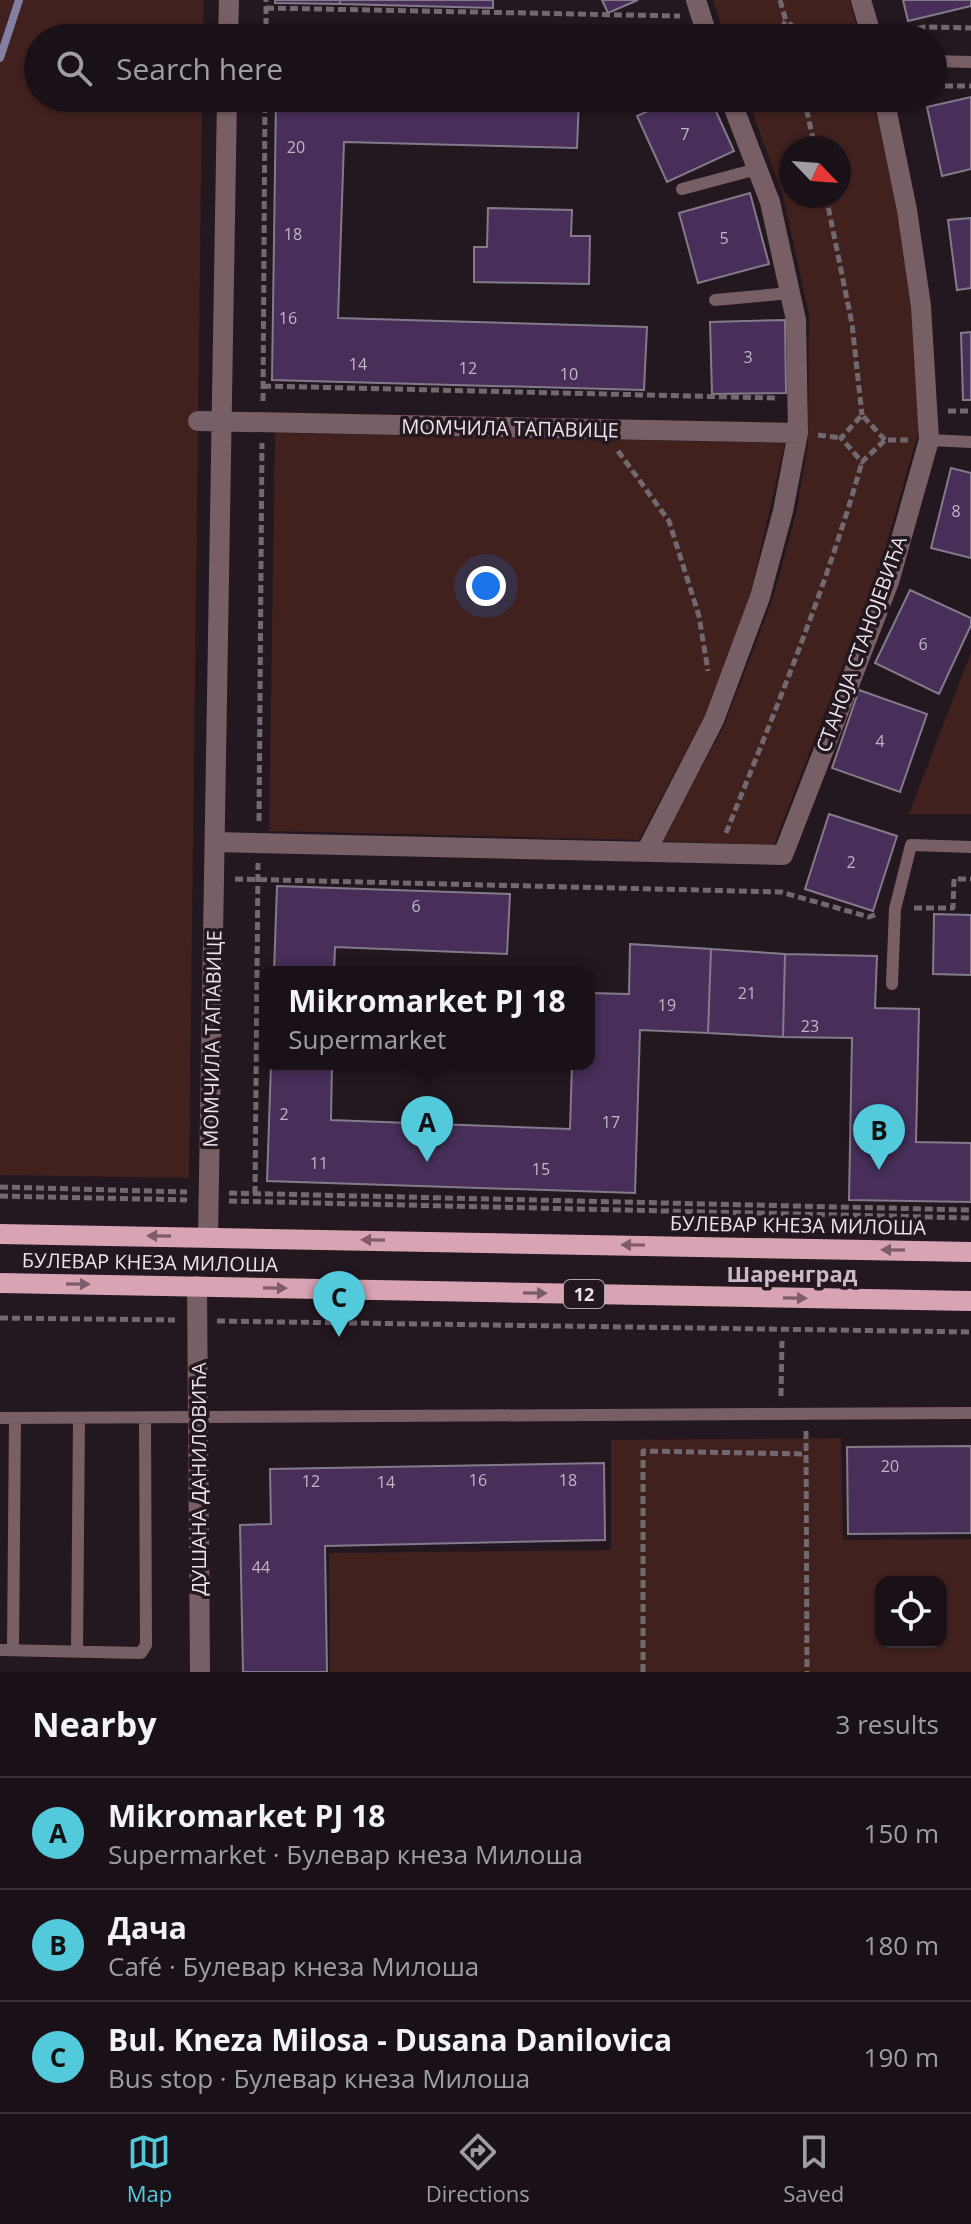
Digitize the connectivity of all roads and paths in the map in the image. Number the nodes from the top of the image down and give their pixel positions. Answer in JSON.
{"nodes":[{"id":1,"x":229,"y":0,"type":"edge"},
{"id":2,"x":266,"y":0,"type":"edge"},
{"id":3,"x":780,"y":0,"type":"edge"},
{"id":4,"x":861,"y":0,"type":"edge"},
{"id":5,"x":266,"y":8,"type":"junction"},
{"id":6,"x":699,"y":8,"type":"edge"},
{"id":7,"x":786,"y":21,"type":"junction"},
{"id":8,"x":228,"y":24,"type":"edge"},
{"id":9,"x":266,"y":24,"type":"edge"},
{"id":10,"x":784,"y":24,"type":"edge"},
{"id":11,"x":790,"y":24,"type":"edge"},
{"id":12,"x":873,"y":24,"type":"edge"},
{"id":13,"x":947,"y":27,"type":"edge"},
{"id":14,"x":971,"y":28,"type":"edge"},
{"id":15,"x":947,"y":61,"type":"edge"},
{"id":16,"x":971,"y":62,"type":"edge"},
{"id":17,"x":947,"y":86,"type":"edge"},
{"id":18,"x":971,"y":86,"type":"edge"},
{"id":19,"x":227,"y":112,"type":"edge"},
{"id":20,"x":265,"y":112,"type":"edge"},
{"id":21,"x":735,"y":112,"type":"edge"},
{"id":22,"x":807,"y":112,"type":"edge"},
{"id":23,"x":887,"y":112,"type":"edge"},
{"id":24,"x":812,"y":136,"type":"edge"},
{"id":25,"x":757,"y":169,"type":"junction"},
{"id":26,"x":682,"y":189,"type":"dead end"},
{"id":27,"x":828,"y":208,"type":"edge"},
{"id":28,"x":790,"y":293,"type":"junction"},
{"id":29,"x":715,"y":300,"type":"dead end"},
{"id":30,"x":263,"y":386,"type":"junction"},
{"id":31,"x":797,"y":399,"type":"junction"},
{"id":32,"x":862,"y":415,"type":"junction"},
{"id":33,"x":198,"y":421,"type":"dead end"},
{"id":34,"x":222,"y":422,"type":"junction"},
{"id":35,"x":263,"y":423,"type":"junction"},
{"id":36,"x":598,"y":430,"type":"junction"},
{"id":37,"x":798,"y":433,"type":"junction"},
{"id":38,"x":929,"y":440,"type":"junction"},
{"id":39,"x":971,"y":442,"type":"edge"},
{"id":40,"x":862,"y":462,"type":"junction"},
{"id":41,"x":715,"y":716,"type":"junction"},
{"id":42,"x":215,"y":842,"type":"junction"},
{"id":43,"x":258,"y":843,"type":"junction"},
{"id":44,"x":971,"y":847,"type":"edge"},
{"id":45,"x":646,"y":852,"type":"junction"},
{"id":46,"x":718,"y":853,"type":"junction"},
{"id":47,"x":214,"y":878,"type":"junction"},
{"id":48,"x":971,"y":879,"type":"edge"},
{"id":49,"x":258,"y":880,"type":"junction"},
{"id":50,"x":895,"y":909,"type":"junction"},
{"id":51,"x":892,"y":984,"type":"dead end"},
{"id":52,"x":0,"y":1187,"type":"edge"},
{"id":53,"x":255,"y":1194,"type":"junction"},
{"id":54,"x":0,"y":1196,"type":"edge"},
{"id":55,"x":209,"y":1196,"type":"junction"},
{"id":56,"x":971,"y":1210,"type":"edge"},
{"id":57,"x":971,"y":1218,"type":"edge"},
{"id":58,"x":0,"y":1234,"type":"edge"},
{"id":59,"x":208,"y":1237,"type":"junction"},
{"id":60,"x":971,"y":1252,"type":"edge"},
{"id":61,"x":0,"y":1283,"type":"edge"},
{"id":62,"x":197,"y":1286,"type":"junction"},
{"id":63,"x":971,"y":1301,"type":"edge"},
{"id":64,"x":0,"y":1318,"type":"edge"},
{"id":65,"x":196,"y":1321,"type":"junction"},
{"id":66,"x":971,"y":1332,"type":"edge"},
{"id":67,"x":782,"y":1341,"type":"dead end"},
{"id":68,"x":971,"y":1413,"type":"edge"},
{"id":69,"x":781,"y":1414,"type":"junction"},
{"id":70,"x":807,"y":1414,"type":"junction"},
{"id":71,"x":0,"y":1418,"type":"edge"},
{"id":72,"x":15,"y":1418,"type":"junction"},
{"id":73,"x":79,"y":1418,"type":"junction"},
{"id":74,"x":145,"y":1418,"type":"junction"},
{"id":75,"x":198,"y":1418,"type":"junction"},
{"id":76,"x":805,"y":1454,"type":"junction"},
{"id":77,"x":7,"y":1650,"type":"edge"},
{"id":78,"x":77,"y":1651,"type":"junction"},
{"id":79,"x":200,"y":1672,"type":"edge"},
{"id":80,"x":643,"y":1672,"type":"edge"},
{"id":81,"x":807,"y":1672,"type":"edge"}],
"edges":[{"from":1,"to":8,"type":"street"},
{"from":2,"to":5,"type":"path"},
{"from":3,"to":7,"type":"path"},
{"from":4,"to":12,"type":"street"},
{"from":5,"to":6,"type":"path"},
{"from":5,"to":9,"type":"path"},
{"from":7,"to":10,"type":"path"},
{"from":7,"to":11,"type":"path"},
{"from":13,"to":14,"type":"path"},
{"from":15,"to":16,"type":"lane"},
{"from":17,"to":18,"type":"path"},
{"from":19,"to":34,"type":"street","name":"МОМЧИЛА ТАПАВИЦЕ"},
{"from":20,"to":30,"type":"path"},
{"from":21,"to":25,"type":"street"},
{"from":22,"to":24,"type":"path"},
{"from":23,"to":38,"type":"street","name":"СТАНОЈА СТАНОЈЕВИЋА"},
{"from":25,"to":26,"type":"lane"},
{"from":25,"to":28,"type":"street"},
{"from":27,"to":32,"type":"path"},
{"from":28,"to":29,"type":"lane"},
{"from":28,"to":31,"type":"street"},
{"from":30,"to":31,"type":"path"},
{"from":30,"to":35,"type":"path"},
{"from":31,"to":37,"type":"street"},
{"from":32,"to":40,"type":"path"},
{"from":32,"to":40,"type":"path"},
{"from":33,"to":34,"type":"street","name":"МОМЧИЛА ТАПАВИЦЕ"},
{"from":34,"to":35,"type":"street","name":"МОМЧИЛА ТАПАВИЦЕ"},
{"from":34,"to":42,"type":"street","name":"МОМЧИЛА ТАПАВИЦЕ"},
{"from":35,"to":36,"type":"street","name":"МОМЧИЛА ТАПАВИЦЕ"},
{"from":35,"to":43,"type":"path"},
{"from":36,"to":37,"type":"street","name":"МОМЧИЛА ТАПАВИЦЕ"},
{"from":36,"to":41,"type":"path"},
{"from":37,"to":41,"type":"street"},
{"from":38,"to":39,"type":"lane"},
{"from":38,"to":46,"type":"street","name":"СТАНОЈА СТАНОЈЕВИЋА"},
{"from":40,"to":46,"type":"path"},
{"from":41,"to":45,"type":"street"},
{"from":42,"to":43,"type":"street"},
{"from":42,"to":47,"type":"street","name":"МОМЧИЛА ТАПАВИЦЕ"},
{"from":43,"to":45,"type":"street"},
{"from":43,"to":49,"type":"path"},
{"from":44,"to":50,"type":"lane"},
{"from":45,"to":46,"type":"street"},
{"from":47,"to":49,"type":"path"},
{"from":47,"to":55,"type":"street","name":"МОМЧИЛА ТАПАВИЦЕ"},
{"from":48,"to":50,"type":"path"},
{"from":49,"to":50,"type":"path"},
{"from":49,"to":53,"type":"path"},
{"from":50,"to":51,"type":"lane"},
{"from":52,"to":55,"type":"path"},
{"from":53,"to":55,"type":"path"},
{"from":53,"to":56,"type":"path"},
{"from":54,"to":55,"type":"path"},
{"from":55,"to":57,"type":"path"},
{"from":55,"to":59,"type":"street","name":"МОМЧИЛА ТАПАВИЦЕ"},
{"from":59,"to":58,"type":"main road","name":"БУЛЕВАР КНЕЗА МИЛОША","one_way":true},
{"from":60,"to":59,"type":"main road","name":"БУЛЕВАР КНЕЗА МИЛОША","one_way":true},
{"from":61,"to":62,"type":"main road","name":"БУЛЕВАР КНЕЗА МИЛОША","number":"12","one_way":true},
{"from":62,"to":63,"type":"main road","name":"БУЛЕВАР КНЕЗА МИЛОША","number":"12","one_way":true},
{"from":62,"to":65,"type":"street","name":"ДУШАНА ДАНИЛОВИЋА"},
{"from":64,"to":65,"type":"path"},
{"from":65,"to":66,"type":"path"},
{"from":65,"to":75,"type":"street","name":"ДУШАНА ДАНИЛОВИЋА"},
{"from":67,"to":69,"type":"path"},
{"from":68,"to":70,"type":"lane"},
{"from":69,"to":70,"type":"lane"},
{"from":69,"to":75,"type":"lane"},
{"from":70,"to":76,"type":"path"},
{"from":71,"to":72,"type":"lane"},
{"from":72,"to":73,"type":"lane"},
{"from":72,"to":77,"type":"lane"},
{"from":73,"to":74,"type":"lane"},
{"from":73,"to":78,"type":"lane"},
{"from":74,"to":75,"type":"lane"},
{"from":74,"to":78,"type":"lane"},
{"from":75,"to":79,"type":"street","name":"ДУШАНА ДАНИЛОВИЋА"},
{"from":76,"to":80,"type":"path"},
{"from":76,"to":81,"type":"path"},
{"from":77,"to":78,"type":"lane"}]}
